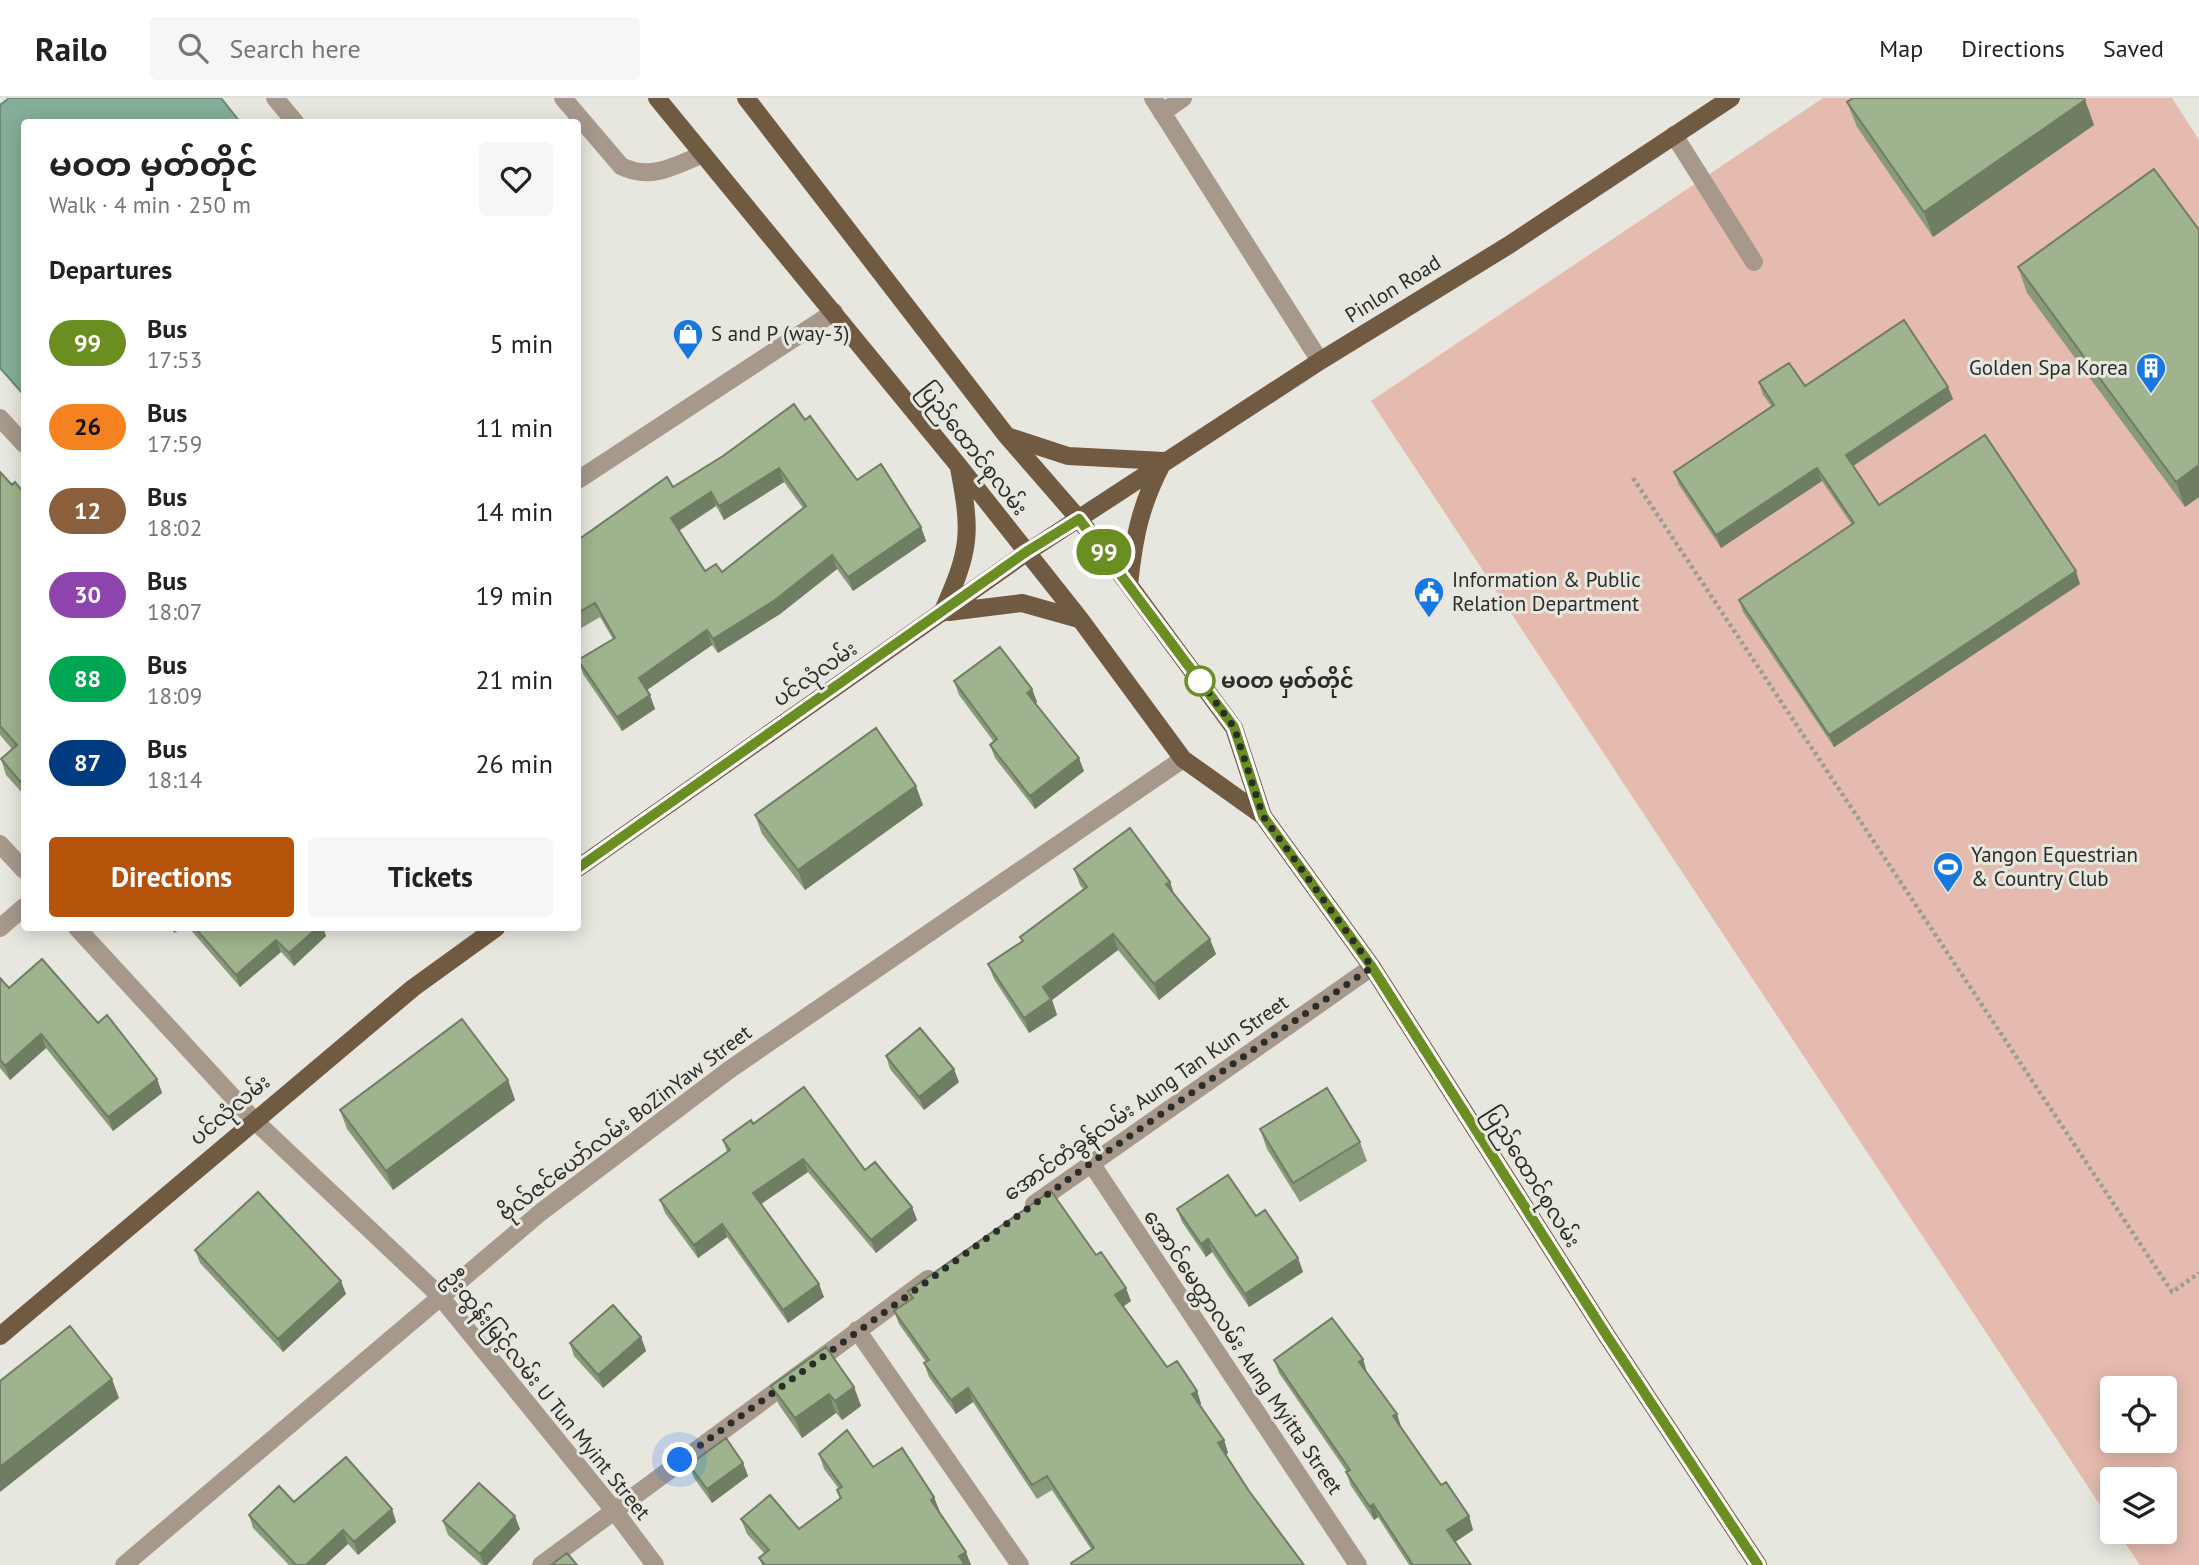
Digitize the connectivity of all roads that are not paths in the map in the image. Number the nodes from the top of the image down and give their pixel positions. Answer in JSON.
{"nodes":[{"id":1,"x":275,"y":98,"type":"edge"},
{"id":2,"x":562,"y":98,"type":"edge"},
{"id":3,"x":657,"y":98,"type":"edge"},
{"id":4,"x":746,"y":98,"type":"edge"},
{"id":5,"x":1183,"y":98,"type":"edge"},
{"id":6,"x":1731,"y":98,"type":"edge"},
{"id":7,"x":1157,"y":105,"type":"edge"},
{"id":8,"x":292,"y":119,"type":"edge"},
{"id":9,"x":580,"y":119,"type":"edge"},
{"id":10,"x":581,"y":120,"type":"edge"},
{"id":11,"x":1674,"y":135,"type":"junction"},
{"id":12,"x":703,"y":154,"type":"junction"},
{"id":13,"x":1754,"y":262,"type":"dead end"},
{"id":14,"x":834,"y":312,"type":"junction"},
{"id":15,"x":1320,"y":361,"type":"junction"},
{"id":16,"x":0,"y":418,"type":"edge"},
{"id":17,"x":1006,"y":435,"type":"junction"},
{"id":18,"x":21,"y":441,"type":"edge"},
{"id":19,"x":1164,"y":461,"type":"junction"},
{"id":20,"x":958,"y":465,"type":"junction"},
{"id":21,"x":581,"y":477,"type":"edge"},
{"id":22,"x":1079,"y":519,"type":"junction"},
{"id":23,"x":1026,"y":552,"type":"junction"},
{"id":24,"x":1129,"y":585,"type":"junction"},
{"id":25,"x":942,"y":613,"type":"junction"},
{"id":26,"x":1080,"y":619,"type":"junction"},
{"id":27,"x":1183,"y":759,"type":"junction"},
{"id":28,"x":1263,"y":816,"type":"junction"},
{"id":29,"x":0,"y":844,"type":"edge"},
{"id":30,"x":581,"y":866,"type":"edge"},
{"id":31,"x":21,"y":867,"type":"edge"},
{"id":32,"x":21,"y":910,"type":"edge"},
{"id":33,"x":0,"y":928,"type":"edge"},
{"id":34,"x":80,"y":931,"type":"edge"},
{"id":35,"x":492,"y":931,"type":"edge"},
{"id":36,"x":1372,"y":967,"type":"junction"},
{"id":37,"x":254,"y":1120,"type":"junction"},
{"id":38,"x":1091,"y":1163,"type":"junction"},
{"id":39,"x":1024,"y":1211,"type":"edge"},
{"id":40,"x":946,"y":1267,"type":"edge"},
{"id":41,"x":439,"y":1295,"type":"junction"},
{"id":42,"x":857,"y":1330,"type":"junction"},
{"id":43,"x":0,"y":1336,"type":"edge"},
{"id":44,"x":613,"y":1509,"type":"junction"},
{"id":45,"x":124,"y":1565,"type":"edge"},
{"id":46,"x":541,"y":1565,"type":"edge"},
{"id":47,"x":655,"y":1565,"type":"edge"},
{"id":48,"x":1020,"y":1565,"type":"edge"},
{"id":49,"x":1358,"y":1565,"type":"edge"},
{"id":50,"x":1758,"y":1565,"type":"edge"}],
"edges":[{"from":1,"to":8,"type":"street"},
{"from":2,"to":9,"type":"street"},
{"from":3,"to":12,"type":"main road","name":"ပြည်ထောင်စုလမ်း"},
{"from":4,"to":17,"type":"main road","name":"ပြည်ထောင်စုလမ်း"},
{"from":5,"to":7,"type":"street"},
{"from":6,"to":11,"type":"main road","name":"Pinlon Road"},
{"from":7,"to":15,"type":"street"},
{"from":10,"to":12,"type":"street"},
{"from":11,"to":13,"type":"street"},
{"from":11,"to":15,"type":"main road","name":"Pinlon Road"},
{"from":12,"to":14,"type":"main road","name":"ပြည်ထောင်စုလမ်း"},
{"from":14,"to":20,"type":"main road","name":"ပြည်ထောင်စုလမ်း"},
{"from":14,"to":21,"type":"street"},
{"from":15,"to":19,"type":"main road","name":"Pinlon Road"},
{"from":16,"to":18,"type":"street"},
{"from":17,"to":19,"type":"main road"},
{"from":17,"to":22,"type":"main road","name":"ပြည်ထောင်စုလမ်း"},
{"from":19,"to":22,"type":"main road","name":"Pinlon Road"},
{"from":19,"to":24,"type":"main road"},
{"from":20,"to":23,"type":"main road","name":"ပြည်ထောင်စုလမ်း"},
{"from":20,"to":25,"type":"main road"},
{"from":22,"to":23,"type":"main road","name":"ပင်လုံလမ်း"},
{"from":22,"to":24,"type":"main road","name":"ပြည်ထောင်စုလမ်း"},
{"from":23,"to":25,"type":"main road","name":"ပင်လုံလမ်း"},
{"from":23,"to":26,"type":"main road","name":"ပြည်ထောင်စုလမ်း"},
{"from":24,"to":28,"type":"main road","name":"ပြည်ထောင်စုလမ်း"},
{"from":25,"to":26,"type":"main road"},
{"from":25,"to":30,"type":"main road","name":"ပင်လုံလမ်း"},
{"from":26,"to":27,"type":"main road","name":"ပြည်ထောင်စုလမ်း"},
{"from":27,"to":28,"type":"main road","name":"ပြည်ထောင်စုလမ်း"},
{"from":27,"to":41,"type":"street","name":"ဗိုလ်ဇင်ယော်လမ်း BoZinYaw Street"},
{"from":28,"to":36,"type":"main road","name":"ပြည်ထောင်စုလမ်း"},
{"from":29,"to":31,"type":"street"},
{"from":32,"to":33,"type":"street"},
{"from":34,"to":37,"type":"street","name":"ဦးထွန်းမြင့်လမ်း U Tun Myint Street"},
{"from":35,"to":37,"type":"main road","name":"ပင်လုံလမ်း"},
{"from":36,"to":38,"type":"street","name":"အောင်တံခွန်လမ်း Aung Tan Kun Street"},
{"from":36,"to":50,"type":"main road","name":"ပြည်ထောင်စုလမ်း"},
{"from":37,"to":41,"type":"street","name":"ဦးထွန်းမြင့်လမ်း U Tun Myint Street"},
{"from":37,"to":43,"type":"main road","name":"ပင်လုံလမ်း"},
{"from":38,"to":39,"type":"street","name":"အောင်တံခွန်လမ်း Aung Tan Kun Street"},
{"from":38,"to":49,"type":"street","name":"အောင်မေတ္တာလမ်း Aung Myitta Street"},
{"from":40,"to":42,"type":"street"},
{"from":41,"to":44,"type":"street","name":"ဦးထွန်းမြင့်လမ်း U Tun Myint Street"},
{"from":41,"to":45,"type":"street","name":"ဗိုလ်ဇင်ယော်လမ်း BoZinYaw Street"},
{"from":42,"to":44,"type":"street"},
{"from":42,"to":48,"type":"street"},
{"from":44,"to":46,"type":"street"},
{"from":44,"to":47,"type":"street","name":"ဦးထွန်းမြင့်လမ်း U Tun Myint Street"}]}
